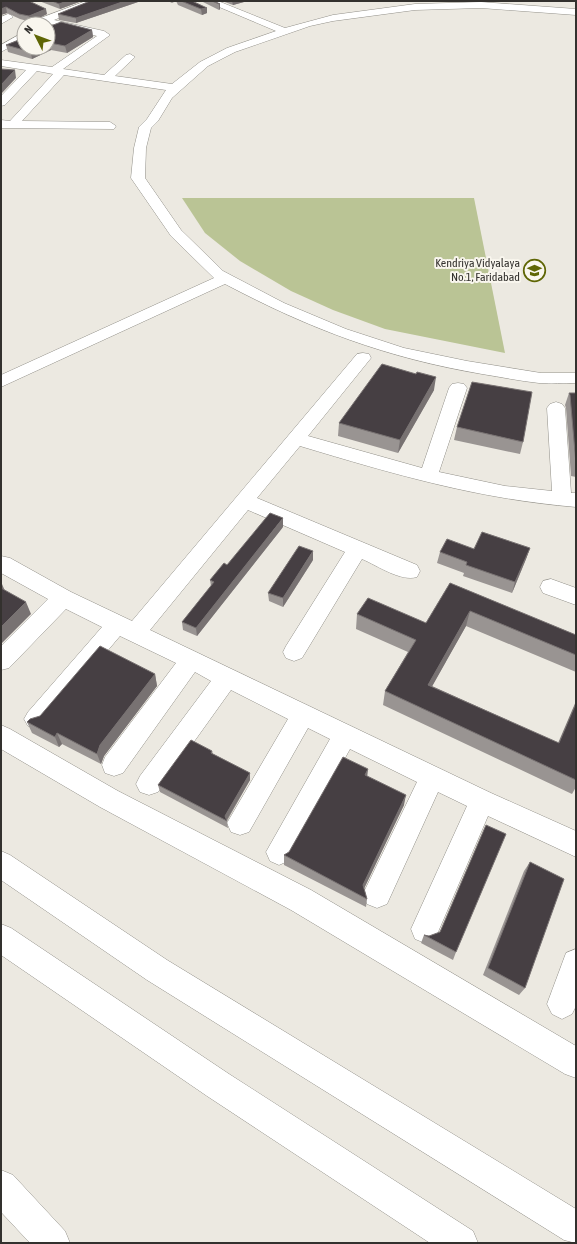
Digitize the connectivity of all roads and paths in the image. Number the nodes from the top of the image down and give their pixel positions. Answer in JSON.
{"nodes":[{"id":1,"x":95,"y":1,"type":"edge"},
{"id":2,"x":103,"y":1,"type":"edge"},
{"id":3,"x":206,"y":4,"type":"edge"},
{"id":4,"x":46,"y":9,"type":"edge"},
{"id":5,"x":576,"y":12,"type":"edge"},
{"id":6,"x":59,"y":14,"type":"junction"},
{"id":7,"x":54,"y":16,"type":"edge"},
{"id":8,"x":56,"y":20,"type":"edge"},
{"id":9,"x":56,"y":24,"type":"edge"},
{"id":10,"x":1,"y":30,"type":"edge"},
{"id":11,"x":284,"y":31,"type":"junction"},
{"id":12,"x":16,"y":32,"type":"edge"},
{"id":13,"x":16,"y":34,"type":"edge"},
{"id":14,"x":16,"y":36,"type":"edge"},
{"id":15,"x":1,"y":40,"type":"edge"},
{"id":16,"x":1,"y":49,"type":"edge"},
{"id":17,"x":130,"y":57,"type":"dead end"},
{"id":18,"x":1,"y":63,"type":"edge"},
{"id":19,"x":34,"y":68,"type":"junction"},
{"id":20,"x":57,"y":71,"type":"junction"},
{"id":21,"x":106,"y":78,"type":"junction"},
{"id":22,"x":174,"y":78,"type":"junction"},
{"id":23,"x":1,"y":103,"type":"edge"},
{"id":24,"x":1,"y":116,"type":"edge"},
{"id":25,"x":11,"y":122,"type":"edge"},
{"id":26,"x":110,"y":126,"type":"dead end"},
{"id":27,"x":225,"y":278,"type":"junction"},
{"id":28,"x":363,"y":358,"type":"dead end"},
{"id":29,"x":576,"y":378,"type":"edge"},
{"id":30,"x":1,"y":382,"type":"edge"},
{"id":31,"x":458,"y":388,"type":"dead end"},
{"id":32,"x":556,"y":408,"type":"dead end"},
{"id":33,"x":296,"y":439,"type":"junction"},
{"id":34,"x":428,"y":477,"type":"junction"},
{"id":35,"x":569,"y":500,"type":"edge"},
{"id":36,"x":244,"y":501,"type":"junction"},
{"id":37,"x":358,"y":549,"type":"junction"},
{"id":38,"x":1,"y":565,"type":"edge"},
{"id":39,"x":410,"y":571,"type":"dead end"},
{"id":40,"x":551,"y":586,"type":"dead end"},
{"id":41,"x":576,"y":597,"type":"edge"},
{"id":42,"x":63,"y":598,"type":"junction"},
{"id":43,"x":126,"y":628,"type":"junction"},
{"id":44,"x":294,"y":652,"type":"dead end"},
{"id":45,"x":191,"y":660,"type":"junction"},
{"id":46,"x":1,"y":661,"type":"edge"},
{"id":47,"x":227,"y":677,"type":"junction"},
{"id":48,"x":304,"y":714,"type":"junction"},
{"id":49,"x":36,"y":719,"type":"edge"},
{"id":50,"x":346,"y":734,"type":"junction"},
{"id":51,"x":1,"y":736,"type":"edge"},
{"id":52,"x":114,"y":765,"type":"dead end"},
{"id":53,"x":433,"y":776,"type":"junction"},
{"id":54,"x":149,"y":784,"type":"dead end"},
{"id":55,"x":482,"y":801,"type":"junction"},
{"id":56,"x":240,"y":823,"type":"dead end"},
{"id":57,"x":576,"y":844,"type":"edge"},
{"id":58,"x":279,"y":852,"type":"dead end"},
{"id":59,"x":1,"y":864,"type":"edge"},
{"id":60,"x":377,"y":894,"type":"dead end"},
{"id":61,"x":425,"y":930,"type":"dead end"},
{"id":62,"x":1,"y":938,"type":"edge"},
{"id":63,"x":576,"y":963,"type":"edge"},
{"id":64,"x":562,"y":1004,"type":"dead end"},
{"id":65,"x":576,"y":1063,"type":"edge"},
{"id":66,"x":1,"y":1187,"type":"edge"},
{"id":67,"x":576,"y":1228,"type":"edge"},
{"id":68,"x":53,"y":1243,"type":"edge"},
{"id":69,"x":461,"y":1243,"type":"edge"}],
"edges":[{"from":1,"to":6,"type":"street"},
{"from":2,"to":8,"type":"street"},
{"from":3,"to":11,"type":"street"},
{"from":3,"to":22,"type":"street"},
{"from":4,"to":6,"type":"street"},
{"from":5,"to":11,"type":"street"},
{"from":6,"to":7,"type":"street"},
{"from":9,"to":20,"type":"street"},
{"from":10,"to":12,"type":"street"},
{"from":11,"to":22,"type":"street"},
{"from":13,"to":15,"type":"street"},
{"from":14,"to":16,"type":"street"},
{"from":17,"to":21,"type":"street"},
{"from":18,"to":19,"type":"street"},
{"from":19,"to":20,"type":"street"},
{"from":19,"to":23,"type":"street"},
{"from":20,"to":21,"type":"street"},
{"from":20,"to":25,"type":"street"},
{"from":21,"to":22,"type":"street"},
{"from":22,"to":27,"type":"street"},
{"from":24,"to":25,"type":"street"},
{"from":25,"to":26,"type":"street"},
{"from":27,"to":29,"type":"street"},
{"from":27,"to":30,"type":"street"},
{"from":28,"to":33,"type":"street"},
{"from":31,"to":34,"type":"street"},
{"from":32,"to":35,"type":"street"},
{"from":33,"to":34,"type":"street"},
{"from":33,"to":36,"type":"street"},
{"from":34,"to":35,"type":"street"},
{"from":36,"to":37,"type":"street"},
{"from":36,"to":43,"type":"street"},
{"from":37,"to":39,"type":"street"},
{"from":37,"to":44,"type":"street"},
{"from":38,"to":42,"type":"street"},
{"from":40,"to":41,"type":"street"},
{"from":42,"to":43,"type":"street"},
{"from":42,"to":46,"type":"street"},
{"from":43,"to":45,"type":"street"},
{"from":43,"to":49,"type":"street"},
{"from":45,"to":47,"type":"street"},
{"from":45,"to":52,"type":"street"},
{"from":47,"to":48,"type":"street"},
{"from":47,"to":54,"type":"street"},
{"from":48,"to":50,"type":"street"},
{"from":48,"to":56,"type":"street"},
{"from":50,"to":53,"type":"street"},
{"from":50,"to":58,"type":"street"},
{"from":51,"to":65,"type":"street"},
{"from":53,"to":55,"type":"street"},
{"from":53,"to":60,"type":"street"},
{"from":55,"to":57,"type":"street"},
{"from":55,"to":61,"type":"street"},
{"from":59,"to":67,"type":"street"},
{"from":62,"to":69,"type":"street"},
{"from":63,"to":64,"type":"street"},
{"from":66,"to":68,"type":"street"}]}
